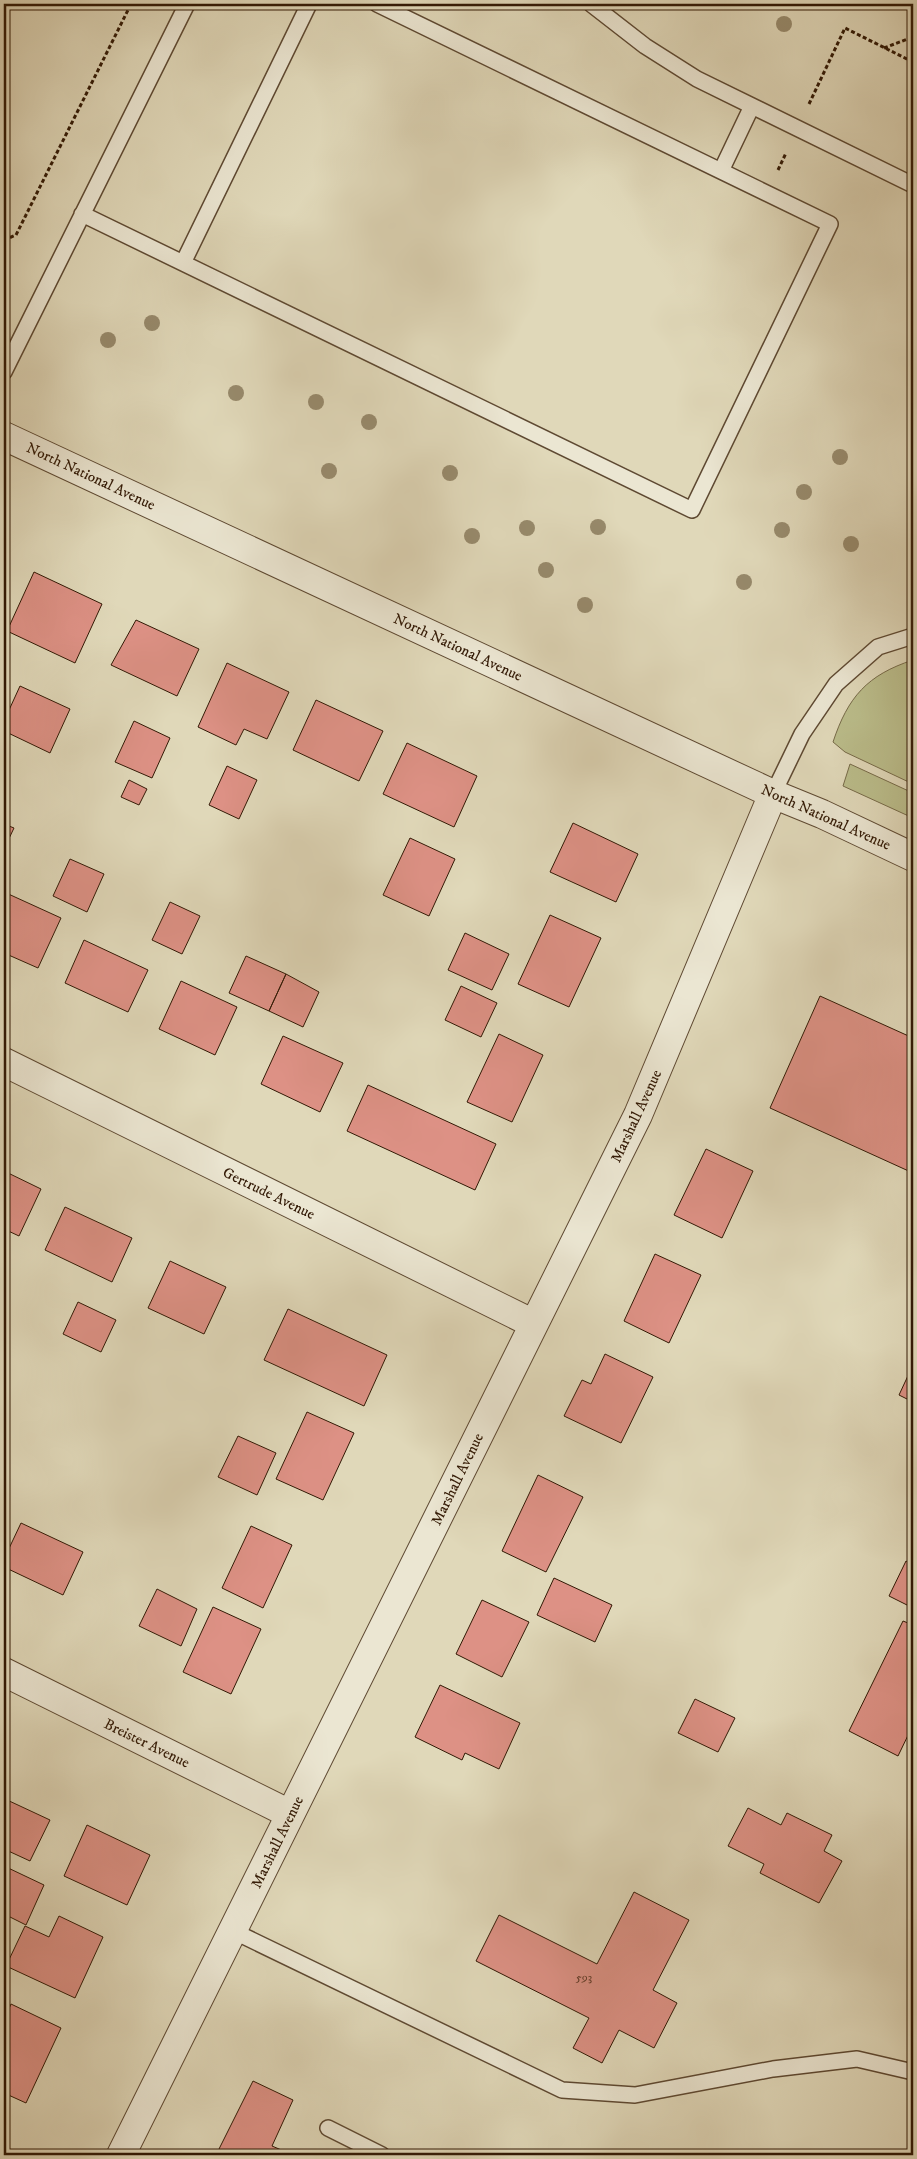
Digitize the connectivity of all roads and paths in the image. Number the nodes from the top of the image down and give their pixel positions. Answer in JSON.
{"nodes":[{"id":1,"x":131,"y":4,"type":"edge"},
{"id":2,"x":188,"y":4,"type":"edge"},
{"id":3,"x":309,"y":4,"type":"edge"},
{"id":4,"x":377,"y":4,"type":"edge"},
{"id":5,"x":591,"y":4,"type":"edge"},
{"id":6,"x":913,"y":37,"type":"edge"},
{"id":7,"x":884,"y":48,"type":"junction"},
{"id":8,"x":913,"y":62,"type":"edge"},
{"id":9,"x":752,"y":106,"type":"junction"},
{"id":10,"x":798,"y":128,"type":"junction"},
{"id":11,"x":721,"y":170,"type":"junction"},
{"id":12,"x":913,"y":185,"type":"edge"},
{"id":13,"x":768,"y":193,"type":"junction"},
{"id":14,"x":82,"y":214,"type":"junction"},
{"id":15,"x":4,"y":240,"type":"edge"},
{"id":16,"x":183,"y":263,"type":"junction"},
{"id":17,"x":4,"y":372,"type":"edge"},
{"id":18,"x":4,"y":436,"type":"edge"},
{"id":19,"x":913,"y":636,"type":"edge"},
{"id":20,"x":773,"y":794,"type":"junction"},
{"id":21,"x":913,"y":857,"type":"edge"},
{"id":22,"x":4,"y":1062,"type":"edge"},
{"id":23,"x":534,"y":1324,"type":"junction"},
{"id":24,"x":4,"y":1672,"type":"edge"},
{"id":25,"x":290,"y":1814,"type":"junction"},
{"id":26,"x":232,"y":1931,"type":"junction"},
{"id":27,"x":913,"y":2072,"type":"edge"},
{"id":28,"x":328,"y":2128,"type":"dead end"},
{"id":29,"x":121,"y":2155,"type":"edge"},
{"id":30,"x":382,"y":2155,"type":"edge"}],
"edges":[{"from":1,"to":15,"type":"path"},
{"from":2,"to":14,"type":"lane"},
{"from":3,"to":16,"type":"lane"},
{"from":4,"to":11,"type":"lane"},
{"from":5,"to":9,"type":"lane"},
{"from":6,"to":7,"type":"path"},
{"from":7,"to":8,"type":"path"},
{"from":7,"to":10,"type":"path"},
{"from":9,"to":10,"type":"lane"},
{"from":9,"to":11,"type":"lane"},
{"from":10,"to":12,"type":"lane"},
{"from":10,"to":13,"type":"path"},
{"from":11,"to":13,"type":"lane"},
{"from":13,"to":16,"type":"lane"},
{"from":14,"to":16,"type":"lane"},
{"from":14,"to":17,"type":"lane"},
{"from":18,"to":20,"type":"street","name":"North National Avenue"},
{"from":19,"to":20,"type":"lane"},
{"from":20,"to":21,"type":"street","name":"North National Avenue"},
{"from":20,"to":23,"type":"street","name":"Marshall Avenue"},
{"from":22,"to":23,"type":"street","name":"Gertrude Avenue"},
{"from":23,"to":25,"type":"street","name":"Marshall Avenue"},
{"from":24,"to":25,"type":"street","name":"Breister Avenue"},
{"from":25,"to":26,"type":"street","name":"Marshall Avenue"},
{"from":26,"to":27,"type":"lane"},
{"from":26,"to":29,"type":"street","name":"Marshall Avenue"},
{"from":28,"to":30,"type":"lane"}]}
